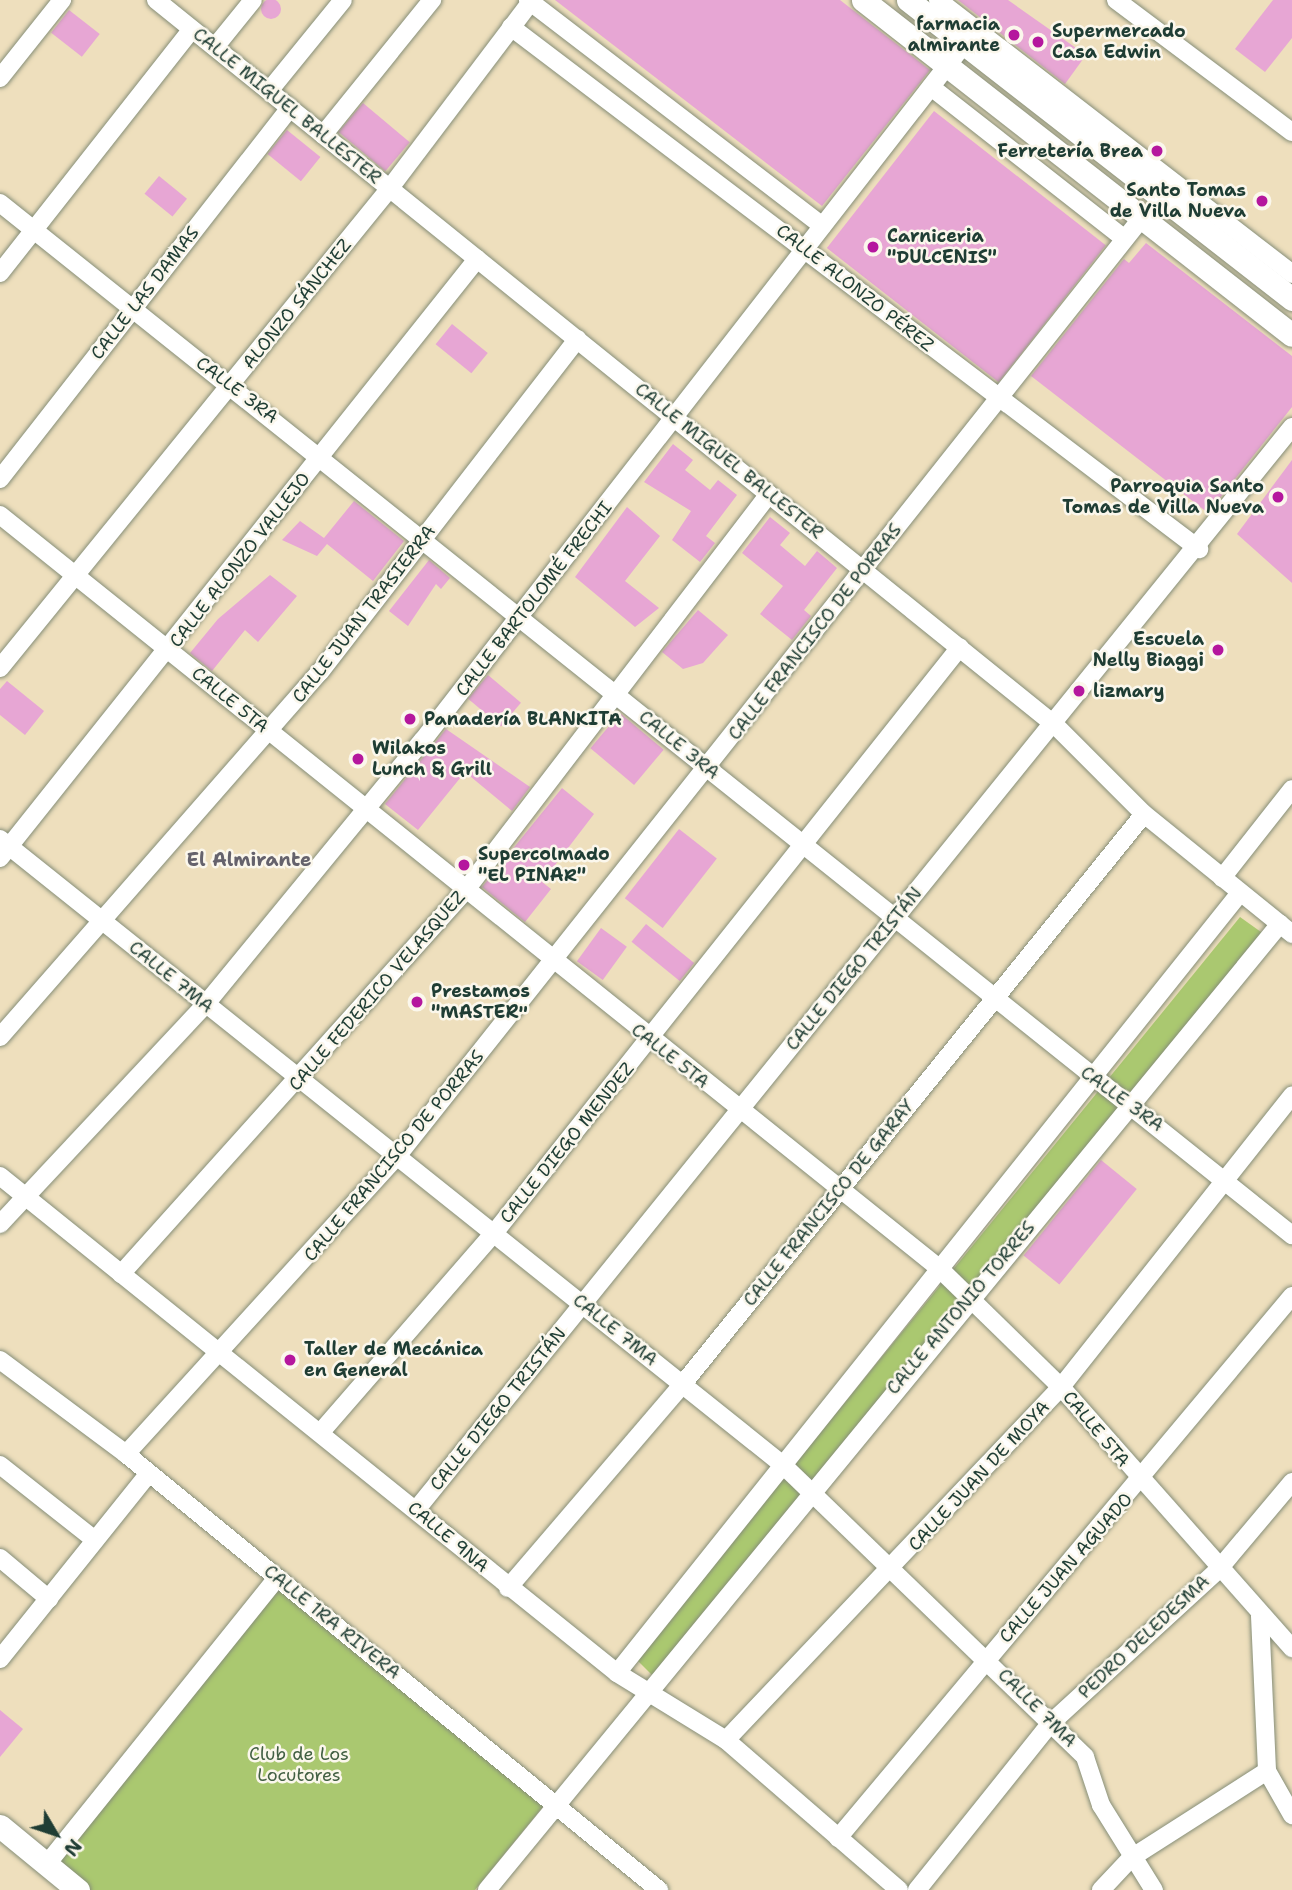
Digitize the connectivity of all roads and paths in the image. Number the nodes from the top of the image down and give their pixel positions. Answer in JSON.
{"nodes":[{"id":1,"x":62,"y":0,"type":"edge"},
{"id":2,"x":253,"y":0,"type":"edge"},
{"id":3,"x":343,"y":0,"type":"edge"},
{"id":4,"x":432,"y":0,"type":"edge"},
{"id":5,"x":863,"y":0,"type":"edge"},
{"id":6,"x":908,"y":0,"type":"edge"},
{"id":7,"x":938,"y":0,"type":"edge"},
{"id":8,"x":1116,"y":0,"type":"edge"},
{"id":9,"x":531,"y":1,"type":"edge"},
{"id":10,"x":161,"y":2,"type":"edge"},
{"id":11,"x":511,"y":27,"type":"junction"},
{"id":12,"x":191,"y":29,"type":"junction"},
{"id":13,"x":964,"y":44,"type":"junction"},
{"id":14,"x":215,"y":47,"type":"junction"},
{"id":15,"x":948,"y":65,"type":"junction"},
{"id":16,"x":0,"y":78,"type":"edge"},
{"id":17,"x":931,"y":87,"type":"junction"},
{"id":18,"x":269,"y":91,"type":"junction"},
{"id":19,"x":290,"y":108,"type":"junction"},
{"id":20,"x":1292,"y":132,"type":"edge"},
{"id":21,"x":323,"y":135,"type":"junction"},
{"id":22,"x":390,"y":188,"type":"junction"},
{"id":23,"x":0,"y":202,"type":"edge"},
{"id":24,"x":1141,"y":219,"type":"junction"},
{"id":25,"x":822,"y":226,"type":"junction"},
{"id":26,"x":33,"y":230,"type":"junction"},
{"id":27,"x":1125,"y":239,"type":"junction"},
{"id":28,"x":804,"y":248,"type":"junction"},
{"id":29,"x":477,"y":258,"type":"junction"},
{"id":30,"x":0,"y":273,"type":"edge"},
{"id":31,"x":1292,"y":274,"type":"edge"},
{"id":32,"x":1292,"y":299,"type":"edge"},
{"id":33,"x":132,"y":311,"type":"junction"},
{"id":34,"x":1292,"y":335,"type":"edge"},
{"id":35,"x":578,"y":339,"type":"junction"},
{"id":36,"x":232,"y":386,"type":"junction"},
{"id":37,"x":1002,"y":401,"type":"junction"},
{"id":38,"x":676,"y":419,"type":"junction"},
{"id":39,"x":1292,"y":427,"type":"edge"},
{"id":40,"x":323,"y":456,"type":"junction"},
{"id":41,"x":0,"y":479,"type":"edge"},
{"id":42,"x":769,"y":494,"type":"junction"},
{"id":43,"x":0,"y":515,"type":"edge"},
{"id":44,"x":423,"y":538,"type":"junction"},
{"id":45,"x":1199,"y":549,"type":"junction"},
{"id":46,"x":861,"y":567,"type":"junction"},
{"id":47,"x":77,"y":577,"type":"junction"},
{"id":48,"x":522,"y":615,"type":"junction"},
{"id":49,"x":960,"y":647,"type":"junction"},
{"id":50,"x":168,"y":650,"type":"junction"},
{"id":51,"x":0,"y":668,"type":"edge"},
{"id":52,"x":615,"y":692,"type":"junction"},
{"id":53,"x":1056,"y":726,"type":"junction"},
{"id":54,"x":269,"y":731,"type":"junction"},
{"id":55,"x":709,"y":770,"type":"junction"},
{"id":56,"x":1292,"y":789,"type":"edge"},
{"id":57,"x":366,"y":809,"type":"junction"},
{"id":58,"x":1144,"y":814,"type":"junction"},
{"id":59,"x":803,"y":846,"type":"junction"},
{"id":60,"x":3,"y":848,"type":"edge"},
{"id":61,"x":1222,"y":878,"type":"junction"},
{"id":62,"x":465,"y":891,"type":"junction"},
{"id":63,"x":1240,"y":893,"type":"junction"},
{"id":64,"x":894,"y":920,"type":"junction"},
{"id":65,"x":105,"y":923,"type":"junction"},
{"id":66,"x":1286,"y":929,"type":"edge"},
{"id":67,"x":556,"y":961,"type":"junction"},
{"id":68,"x":995,"y":1002,"type":"junction"},
{"id":69,"x":205,"y":1005,"type":"junction"},
{"id":70,"x":0,"y":1037,"type":"edge"},
{"id":71,"x":649,"y":1042,"type":"junction"},
{"id":72,"x":1090,"y":1076,"type":"junction"},
{"id":73,"x":303,"y":1078,"type":"junction"},
{"id":74,"x":1292,"y":1096,"type":"edge"},
{"id":75,"x":1132,"y":1102,"type":"junction"},
{"id":76,"x":740,"y":1109,"type":"junction"},
{"id":77,"x":399,"y":1154,"type":"junction"},
{"id":78,"x":0,"y":1176,"type":"edge"},
{"id":79,"x":1225,"y":1180,"type":"junction"},
{"id":80,"x":839,"y":1188,"type":"junction"},
{"id":81,"x":25,"y":1196,"type":"junction"},
{"id":82,"x":0,"y":1224,"type":"edge"},
{"id":83,"x":495,"y":1232,"type":"junction"},
{"id":84,"x":1292,"y":1235,"type":"edge"},
{"id":85,"x":940,"y":1269,"type":"junction"},
{"id":86,"x":121,"y":1274,"type":"junction"},
{"id":87,"x":970,"y":1296,"type":"junction"},
{"id":88,"x":1292,"y":1296,"type":"edge"},
{"id":89,"x":583,"y":1304,"type":"junction"},
{"id":90,"x":220,"y":1353,"type":"junction"},
{"id":91,"x":0,"y":1360,"type":"edge"},
{"id":92,"x":682,"y":1385,"type":"junction"},
{"id":93,"x":1061,"y":1387,"type":"junction"},
{"id":94,"x":320,"y":1433,"type":"junction"},
{"id":95,"x":126,"y":1454,"type":"junction"},
{"id":96,"x":0,"y":1465,"type":"edge"},
{"id":97,"x":783,"y":1465,"type":"junction"},
{"id":98,"x":149,"y":1473,"type":"junction"},
{"id":99,"x":1140,"y":1482,"type":"junction"},
{"id":100,"x":1290,"y":1489,"type":"edge"},
{"id":101,"x":810,"y":1493,"type":"junction"},
{"id":102,"x":416,"y":1510,"type":"junction"},
{"id":103,"x":95,"y":1540,"type":"junction"},
{"id":104,"x":0,"y":1558,"type":"edge"},
{"id":105,"x":1218,"y":1570,"type":"junction"},
{"id":106,"x":890,"y":1571,"type":"junction"},
{"id":107,"x":277,"y":1578,"type":"junction"},
{"id":108,"x":508,"y":1588,"type":"junction"},
{"id":109,"x":49,"y":1599,"type":"junction"},
{"id":110,"x":1260,"y":1616,"type":"junction"},
{"id":111,"x":1292,"y":1648,"type":"edge"},
{"id":112,"x":2,"y":1651,"type":"edge"},
{"id":113,"x":988,"y":1658,"type":"junction"},
{"id":114,"x":617,"y":1673,"type":"junction"},
{"id":115,"x":644,"y":1694,"type":"junction"},
{"id":116,"x":1051,"y":1723,"type":"junction"},
{"id":117,"x":726,"y":1740,"type":"junction"},
{"id":118,"x":1267,"y":1771,"type":"junction"},
{"id":119,"x":558,"y":1802,"type":"junction"},
{"id":120,"x":1292,"y":1815,"type":"edge"},
{"id":121,"x":0,"y":1825,"type":"edge"},
{"id":122,"x":838,"y":1838,"type":"junction"},
{"id":123,"x":1131,"y":1858,"type":"junction"},
{"id":124,"x":47,"y":1864,"type":"junction"},
{"id":125,"x":78,"y":1890,"type":"edge"},
{"id":126,"x":487,"y":1890,"type":"edge"},
{"id":127,"x":658,"y":1890,"type":"edge"},
{"id":128,"x":899,"y":1890,"type":"edge"},
{"id":129,"x":917,"y":1890,"type":"edge"},
{"id":130,"x":1101,"y":1890,"type":"edge"},
{"id":131,"x":1154,"y":1890,"type":"edge"}],
"edges":[{"from":1,"to":16,"type":"street"},
{"from":2,"to":14,"type":"street"},
{"from":3,"to":18,"type":"street"},
{"from":4,"to":21,"type":"street"},
{"from":5,"to":15,"type":"street"},
{"from":6,"to":13,"type":"street"},
{"from":7,"to":31,"type":"street"},
{"from":8,"to":20,"type":"street"},
{"from":9,"to":11,"type":"street","name":"ALONZO SÁNCHEZ"},
{"from":9,"to":25,"type":"street","name":"CALLE ALONZO PÉREZ"},
{"from":10,"to":12,"type":"street","name":"CALLE MIGUEL BALLESTER"},
{"from":11,"to":22,"type":"street","name":"ALONZO SÁNCHEZ"},
{"from":11,"to":28,"type":"street","name":"CALLE ALONZO PÉREZ"},
{"from":12,"to":14,"type":"street","name":"CALLE MIGUEL BALLESTER"},
{"from":12,"to":26,"type":"street"},
{"from":13,"to":15,"type":"street","name":"CALLE BARTOLOMÉ FRECHI"},
{"from":13,"to":32,"type":"street"},
{"from":14,"to":18,"type":"street","name":"CALLE MIGUEL BALLESTER"},
{"from":15,"to":17,"type":"street","name":"CALLE BARTOLOMÉ FRECHI"},
{"from":15,"to":24,"type":"street"},
{"from":17,"to":25,"type":"street","name":"CALLE BARTOLOMÉ FRECHI"},
{"from":17,"to":27,"type":"street"},
{"from":18,"to":19,"type":"street","name":"CALLE MIGUEL BALLESTER"},
{"from":19,"to":21,"type":"street","name":"CALLE MIGUEL BALLESTER"},
{"from":19,"to":33,"type":"street","name":"CALLE LAS DAMAS"},
{"from":21,"to":22,"type":"street","name":"CALLE MIGUEL BALLESTER"},
{"from":22,"to":29,"type":"street","name":"CALLE MIGUEL BALLESTER"},
{"from":22,"to":36,"type":"street","name":"ALONZO SÁNCHEZ"},
{"from":23,"to":26,"type":"street","name":"CALLE 3RA"},
{"from":24,"to":27,"type":"street","name":"CALLE FRANCISCO DE PORRAS"},
{"from":24,"to":34,"type":"street"},
{"from":25,"to":28,"type":"street","name":"CALLE BARTOLOMÉ FRECHI"},
{"from":26,"to":30,"type":"street"},
{"from":26,"to":33,"type":"street","name":"CALLE 3RA"},
{"from":27,"to":37,"type":"street","name":"CALLE FRANCISCO DE PORRAS"},
{"from":28,"to":37,"type":"street","name":"CALLE ALONZO PÉREZ"},
{"from":28,"to":38,"type":"street","name":"CALLE BARTOLOMÉ FRECHI"},
{"from":29,"to":35,"type":"street","name":"CALLE MIGUEL BALLESTER"},
{"from":29,"to":40,"type":"street","name":"CALLE ALONZO VALLEJO"},
{"from":33,"to":36,"type":"street","name":"CALLE 3RA"},
{"from":33,"to":41,"type":"street","name":"CALLE LAS DAMAS"},
{"from":35,"to":38,"type":"street","name":"CALLE MIGUEL BALLESTER"},
{"from":35,"to":44,"type":"street","name":"CALLE JUAN TRASIERRA"},
{"from":36,"to":40,"type":"street","name":"CALLE 3RA"},
{"from":36,"to":47,"type":"street","name":"ALONZO SÁNCHEZ"},
{"from":37,"to":45,"type":"street","name":"CALLE ALONZO PÉREZ"},
{"from":37,"to":46,"type":"street","name":"CALLE FRANCISCO DE PORRAS"},
{"from":38,"to":42,"type":"street","name":"CALLE MIGUEL BALLESTER"},
{"from":38,"to":48,"type":"street","name":"CALLE BARTOLOMÉ FRECHI"},
{"from":39,"to":45,"type":"street","name":"CALLE DIEGO TRISTÁN"},
{"from":40,"to":44,"type":"street","name":"CALLE 3RA"},
{"from":40,"to":50,"type":"street","name":"CALLE ALONZO VALLEJO"},
{"from":42,"to":46,"type":"street","name":"CALLE MIGUEL BALLESTER"},
{"from":42,"to":52,"type":"street","name":"CALLE FEDERICO VELASQUEZ"},
{"from":43,"to":47,"type":"street","name":"CALLE 5TA"},
{"from":44,"to":48,"type":"street","name":"CALLE 3RA"},
{"from":44,"to":54,"type":"street","name":"CALLE JUAN TRASIERRA"},
{"from":45,"to":53,"type":"street","name":"CALLE DIEGO TRISTÁN"},
{"from":46,"to":49,"type":"street","name":"CALLE MIGUEL BALLESTER"},
{"from":46,"to":55,"type":"street","name":"CALLE FRANCISCO DE PORRAS"},
{"from":47,"to":50,"type":"street","name":"CALLE 5TA"},
{"from":47,"to":51,"type":"street","name":"ALONZO SÁNCHEZ"},
{"from":48,"to":52,"type":"street","name":"CALLE 3RA"},
{"from":48,"to":57,"type":"street","name":"CALLE BARTOLOMÉ FRECHI"},
{"from":49,"to":53,"type":"street","name":"CALLE MIGUEL BALLESTER"},
{"from":49,"to":59,"type":"street","name":"CALLE DIEGO MENDEZ"},
{"from":50,"to":54,"type":"street","name":"CALLE 5TA"},
{"from":50,"to":60,"type":"street","name":"CALLE ALONZO VALLEJO"},
{"from":52,"to":55,"type":"street","name":"CALLE 3RA"},
{"from":52,"to":62,"type":"street","name":"CALLE FEDERICO VELASQUEZ"},
{"from":53,"to":58,"type":"street","name":"CALLE MIGUEL BALLESTER"},
{"from":53,"to":64,"type":"street","name":"CALLE DIEGO TRISTÁN"},
{"from":54,"to":57,"type":"street","name":"CALLE 5TA"},
{"from":54,"to":65,"type":"street","name":"CALLE JUAN TRASIERRA"},
{"from":55,"to":59,"type":"street","name":"CALLE 3RA"},
{"from":55,"to":67,"type":"street","name":"CALLE FRANCISCO DE PORRAS"},
{"from":56,"to":61,"type":"street"},
{"from":57,"to":62,"type":"street","name":"CALLE 5TA"},
{"from":57,"to":69,"type":"street","name":"CALLE BARTOLOMÉ FRECHI"},
{"from":58,"to":61,"type":"street","name":"CALLE MIGUEL BALLESTER"},
{"from":58,"to":68,"type":"street","name":"CALLE FRANCISCO DE GARAY"},
{"from":59,"to":64,"type":"street","name":"CALLE 3RA"},
{"from":59,"to":71,"type":"street","name":"CALLE DIEGO MENDEZ"},
{"from":60,"to":65,"type":"street","name":"CALLE 7MA"},
{"from":61,"to":63,"type":"street","name":"CALLE MIGUEL BALLESTER"},
{"from":62,"to":67,"type":"street","name":"CALLE 5TA"},
{"from":62,"to":73,"type":"street","name":"CALLE FEDERICO VELASQUEZ"},
{"from":63,"to":66,"type":"street","name":"CALLE MIGUEL BALLESTER"},
{"from":63,"to":72,"type":"street"},
{"from":64,"to":68,"type":"street","name":"CALLE 3RA"},
{"from":64,"to":76,"type":"street","name":"CALLE DIEGO TRISTÁN"},
{"from":65,"to":69,"type":"street","name":"CALLE 7MA"},
{"from":65,"to":70,"type":"street","name":"CALLE JUAN TRASIERRA"},
{"from":66,"to":75,"type":"street","name":"CALLE ANTONIO TORRES"},
{"from":67,"to":71,"type":"street","name":"CALLE 5TA"},
{"from":67,"to":77,"type":"street","name":"CALLE FRANCISCO DE PORRAS"},
{"from":68,"to":72,"type":"street","name":"CALLE 3RA"},
{"from":68,"to":80,"type":"street","name":"CALLE FRANCISCO DE GARAY"},
{"from":69,"to":73,"type":"street","name":"CALLE 7MA"},
{"from":69,"to":81,"type":"street","name":"CALLE BARTOLOMÉ FRECHI"},
{"from":71,"to":76,"type":"street","name":"CALLE 5TA"},
{"from":71,"to":83,"type":"street","name":"CALLE DIEGO MENDEZ"},
{"from":72,"to":75,"type":"street","name":"CALLE 3RA"},
{"from":72,"to":85,"type":"street"},
{"from":73,"to":77,"type":"street","name":"CALLE 7MA"},
{"from":73,"to":86,"type":"street","name":"CALLE FEDERICO VELASQUEZ"},
{"from":74,"to":79,"type":"street","name":"CALLE JUAN DE MOYA"},
{"from":75,"to":79,"type":"street","name":"CALLE 3RA"},
{"from":75,"to":87,"type":"street","name":"CALLE ANTONIO TORRES"},
{"from":76,"to":80,"type":"street","name":"CALLE 5TA"},
{"from":76,"to":89,"type":"street","name":"CALLE DIEGO TRISTÁN"},
{"from":77,"to":83,"type":"street","name":"CALLE 7MA"},
{"from":77,"to":90,"type":"street","name":"CALLE FRANCISCO DE PORRAS"},
{"from":78,"to":81,"type":"street","name":"CALLE 9NA"},
{"from":79,"to":84,"type":"street","name":"CALLE 3RA"},
{"from":79,"to":93,"type":"street","name":"CALLE JUAN DE MOYA"},
{"from":80,"to":85,"type":"street","name":"CALLE 5TA"},
{"from":80,"to":92,"type":"street","name":"CALLE FRANCISCO DE GARAY"},
{"from":81,"to":82,"type":"street","name":"CALLE BARTOLOMÉ FRECHI"},
{"from":81,"to":86,"type":"street","name":"CALLE 9NA"},
{"from":83,"to":89,"type":"street","name":"CALLE 7MA"},
{"from":83,"to":94,"type":"street","name":"CALLE DIEGO MENDEZ"},
{"from":85,"to":87,"type":"street","name":"CALLE 5TA"},
{"from":85,"to":97,"type":"street"},
{"from":86,"to":90,"type":"street","name":"CALLE 9NA"},
{"from":87,"to":93,"type":"street","name":"CALLE 5TA"},
{"from":87,"to":101,"type":"street","name":"CALLE ANTONIO TORRES"},
{"from":88,"to":99,"type":"street","name":"CALLE JUAN AGUADO"},
{"from":89,"to":92,"type":"street","name":"CALLE 7MA"},
{"from":89,"to":102,"type":"street","name":"CALLE DIEGO TRISTÁN"},
{"from":90,"to":94,"type":"street","name":"CALLE 9NA"},
{"from":90,"to":95,"type":"street","name":"CALLE FRANCISCO DE PORRAS"},
{"from":91,"to":95,"type":"street","name":"CALLE 1RA RIVERA"},
{"from":92,"to":97,"type":"street","name":"CALLE 7MA"},
{"from":92,"to":108,"type":"street","name":"CALLE FRANCISCO DE GARAY"},
{"from":93,"to":99,"type":"street","name":"CALLE 5TA"},
{"from":93,"to":106,"type":"street","name":"CALLE JUAN DE MOYA"},
{"from":94,"to":102,"type":"street","name":"CALLE 9NA"},
{"from":95,"to":98,"type":"street","name":"CALLE 1RA RIVERA"},
{"from":96,"to":103,"type":"street"},
{"from":97,"to":101,"type":"street","name":"CALLE 7MA"},
{"from":97,"to":114,"type":"street"},
{"from":98,"to":103,"type":"street"},
{"from":98,"to":107,"type":"street","name":"CALLE 1RA RIVERA"},
{"from":99,"to":105,"type":"street","name":"CALLE 5TA"},
{"from":99,"to":113,"type":"street","name":"CALLE JUAN AGUADO"},
{"from":100,"to":105,"type":"street","name":"PEDRO DELEDESMA"},
{"from":101,"to":106,"type":"street","name":"CALLE 7MA"},
{"from":101,"to":115,"type":"street","name":"CALLE ANTONIO TORRES"},
{"from":102,"to":108,"type":"street","name":"CALLE 9NA"},
{"from":103,"to":109,"type":"street"},
{"from":104,"to":109,"type":"street"},
{"from":105,"to":110,"type":"street","name":"CALLE 5TA"},
{"from":105,"to":116,"type":"street","name":"PEDRO DELEDESMA"},
{"from":106,"to":113,"type":"street","name":"CALLE 7MA"},
{"from":106,"to":117,"type":"street","name":"CALLE JUAN DE MOYA"},
{"from":107,"to":119,"type":"street","name":"CALLE 1RA RIVERA"},
{"from":107,"to":124,"type":"street"},
{"from":108,"to":114,"type":"street","name":"CALLE 9NA"},
{"from":109,"to":112,"type":"street"},
{"from":110,"to":111,"type":"street","name":"CALLE 5TA"},
{"from":110,"to":118,"type":"street"},
{"from":113,"to":116,"type":"street","name":"CALLE 7MA"},
{"from":113,"to":122,"type":"street","name":"CALLE JUAN AGUADO"},
{"from":114,"to":115,"type":"street","name":"CALLE 9NA"},
{"from":115,"to":117,"type":"street","name":"CALLE 9NA"},
{"from":115,"to":119,"type":"street","name":"CALLE ANTONIO TORRES"},
{"from":116,"to":123,"type":"street","name":"CALLE 7MA"},
{"from":116,"to":129,"type":"street","name":"PEDRO DELEDESMA"},
{"from":117,"to":122,"type":"street","name":"CALLE 9NA"},
{"from":118,"to":120,"type":"street"},
{"from":118,"to":123,"type":"street"},
{"from":119,"to":126,"type":"street","name":"CALLE ANTONIO TORRES"},
{"from":119,"to":127,"type":"street","name":"CALLE 1RA RIVERA"},
{"from":121,"to":124,"type":"street"},
{"from":122,"to":128,"type":"street","name":"CALLE 9NA"},
{"from":123,"to":130,"type":"street"},
{"from":123,"to":131,"type":"street","name":"CALLE 7MA"},
{"from":124,"to":125,"type":"street"}]}
